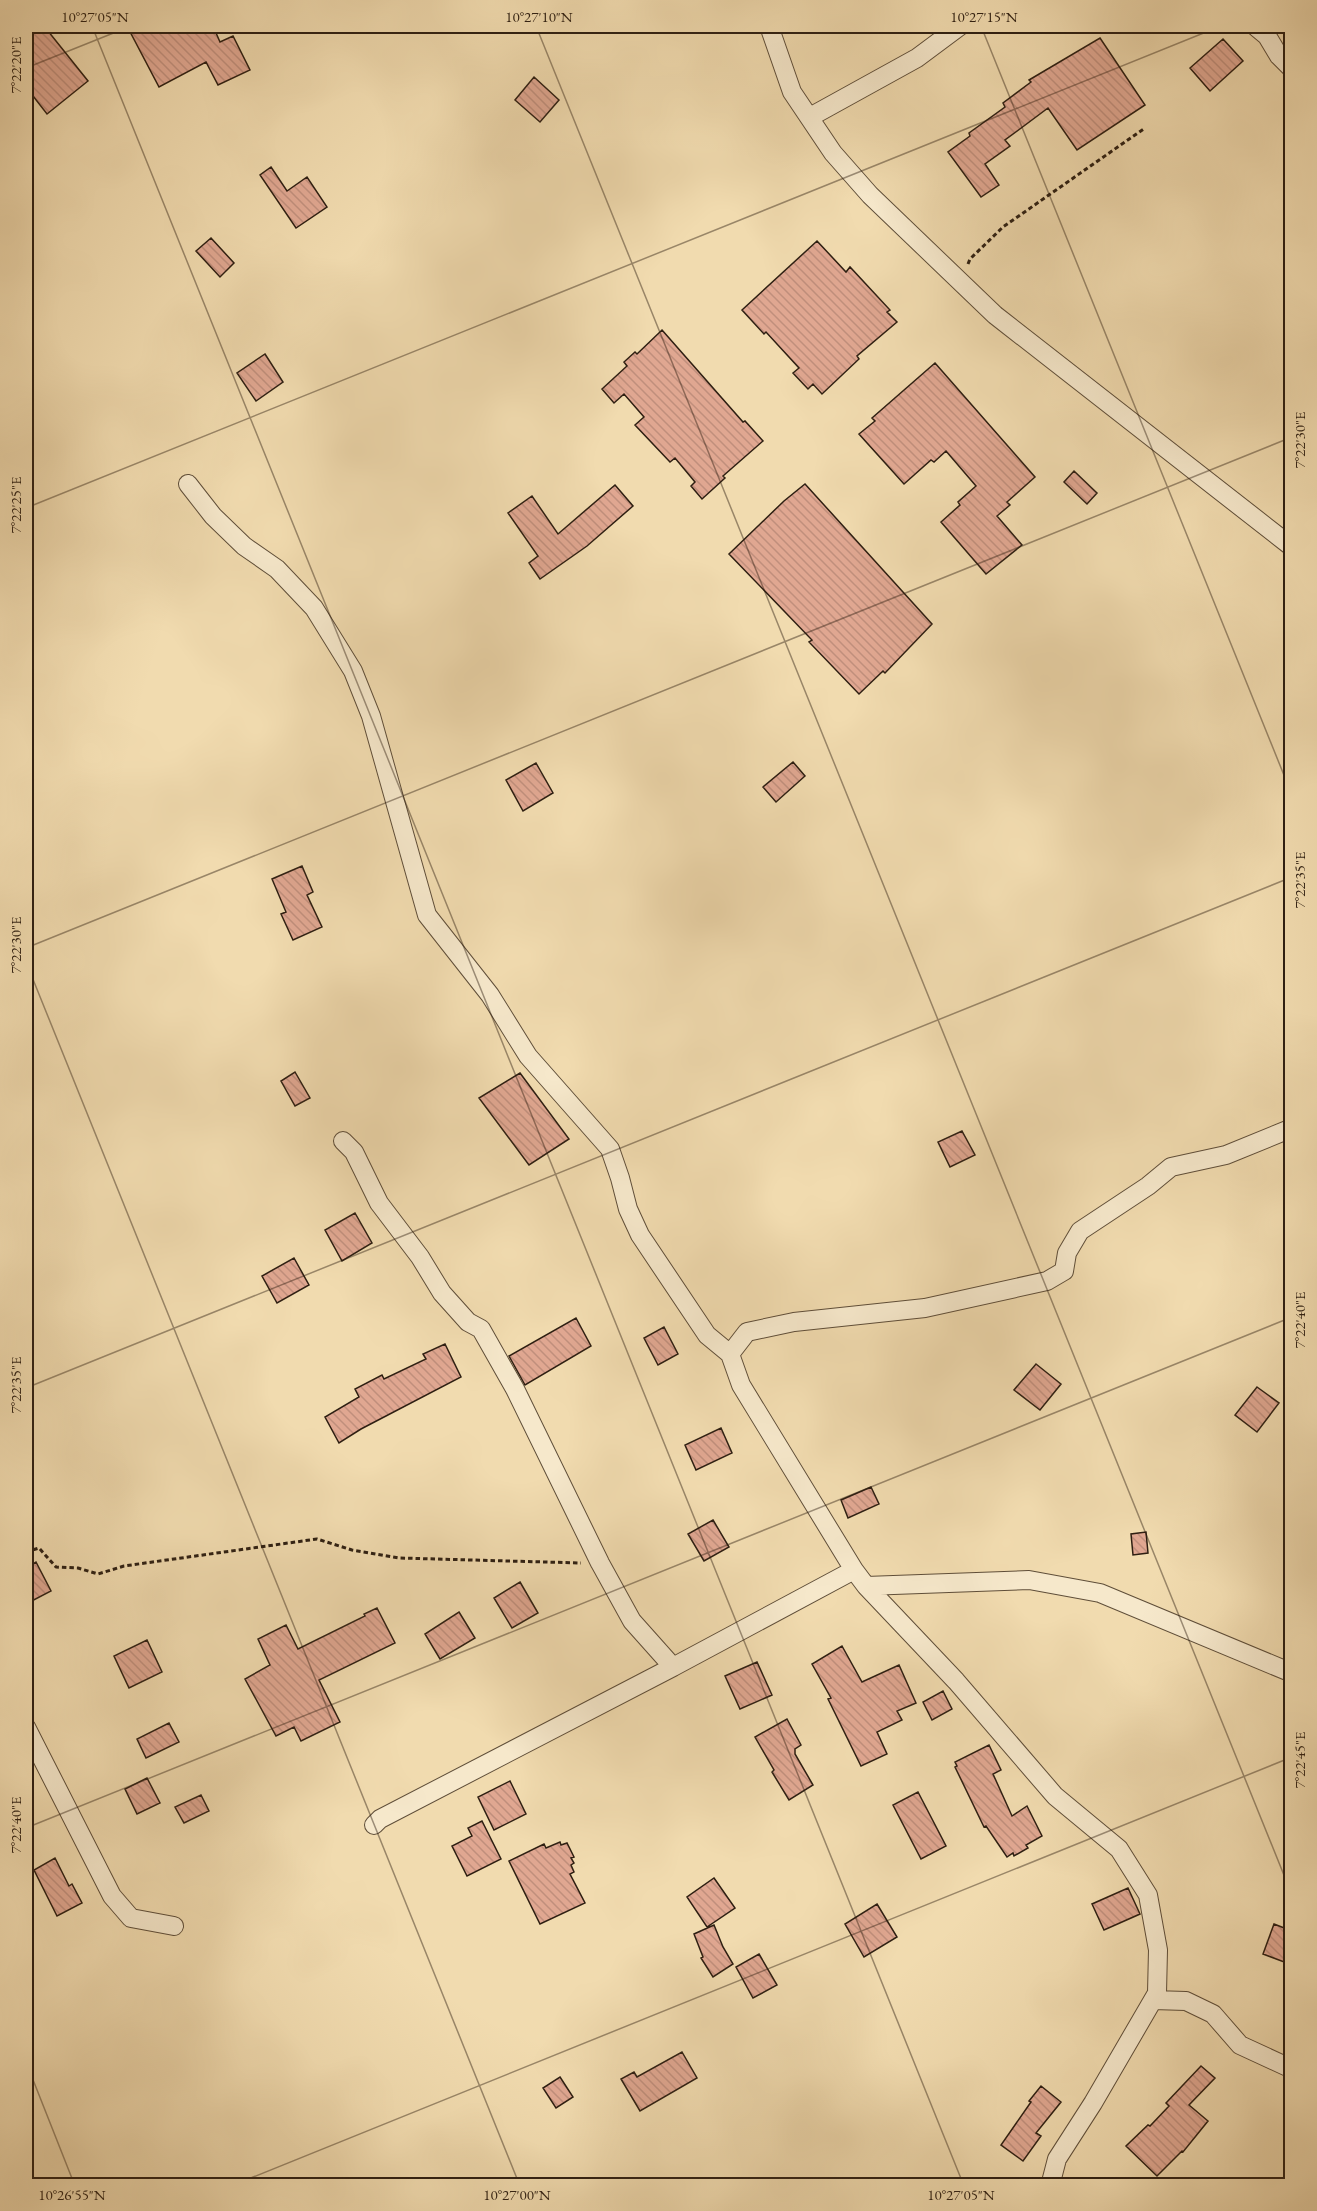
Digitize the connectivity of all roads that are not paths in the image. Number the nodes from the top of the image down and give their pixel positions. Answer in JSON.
{"nodes":[{"id":1,"x":769,"y":26,"type":"edge"},
{"id":2,"x":960,"y":26,"type":"edge"},
{"id":3,"x":1255,"y":26,"type":"edge"},
{"id":4,"x":1292,"y":69,"type":"edge"},
{"id":5,"x":810,"y":117,"type":"junction"},
{"id":6,"x":188,"y":484,"type":"dead end"},
{"id":7,"x":1292,"y":547,"type":"edge"},
{"id":8,"x":1292,"y":1128,"type":"edge"},
{"id":9,"x":343,"y":1141,"type":"dead end"},
{"id":10,"x":730,"y":1354,"type":"junction"},
{"id":11,"x":854,"y":1570,"type":"junction"},
{"id":12,"x":866,"y":1586,"type":"junction"},
{"id":13,"x":673,"y":1667,"type":"junction"},
{"id":14,"x":1292,"y":1673,"type":"edge"},
{"id":15,"x":26,"y":1727,"type":"edge"},
{"id":16,"x":374,"y":1825,"type":"dead end"},
{"id":17,"x":174,"y":1926,"type":"dead end"},
{"id":18,"x":1153,"y":2000,"type":"junction"},
{"id":19,"x":1292,"y":2069,"type":"edge"},
{"id":20,"x":1050,"y":2186,"type":"edge"}],
"edges":[{"from":1,"to":5,"type":"street"},
{"from":2,"to":5,"type":"street"},
{"from":3,"to":4,"type":"street"},
{"from":5,"to":7,"type":"street"},
{"from":6,"to":10,"type":"street"},
{"from":8,"to":10,"type":"street"},
{"from":9,"to":13,"type":"street"},
{"from":10,"to":11,"type":"street"},
{"from":11,"to":12,"type":"street"},
{"from":11,"to":13,"type":"street"},
{"from":12,"to":14,"type":"street"},
{"from":12,"to":18,"type":"street"},
{"from":13,"to":16,"type":"street"},
{"from":15,"to":17,"type":"street"},
{"from":18,"to":19,"type":"street"},
{"from":18,"to":20,"type":"street"}]}
